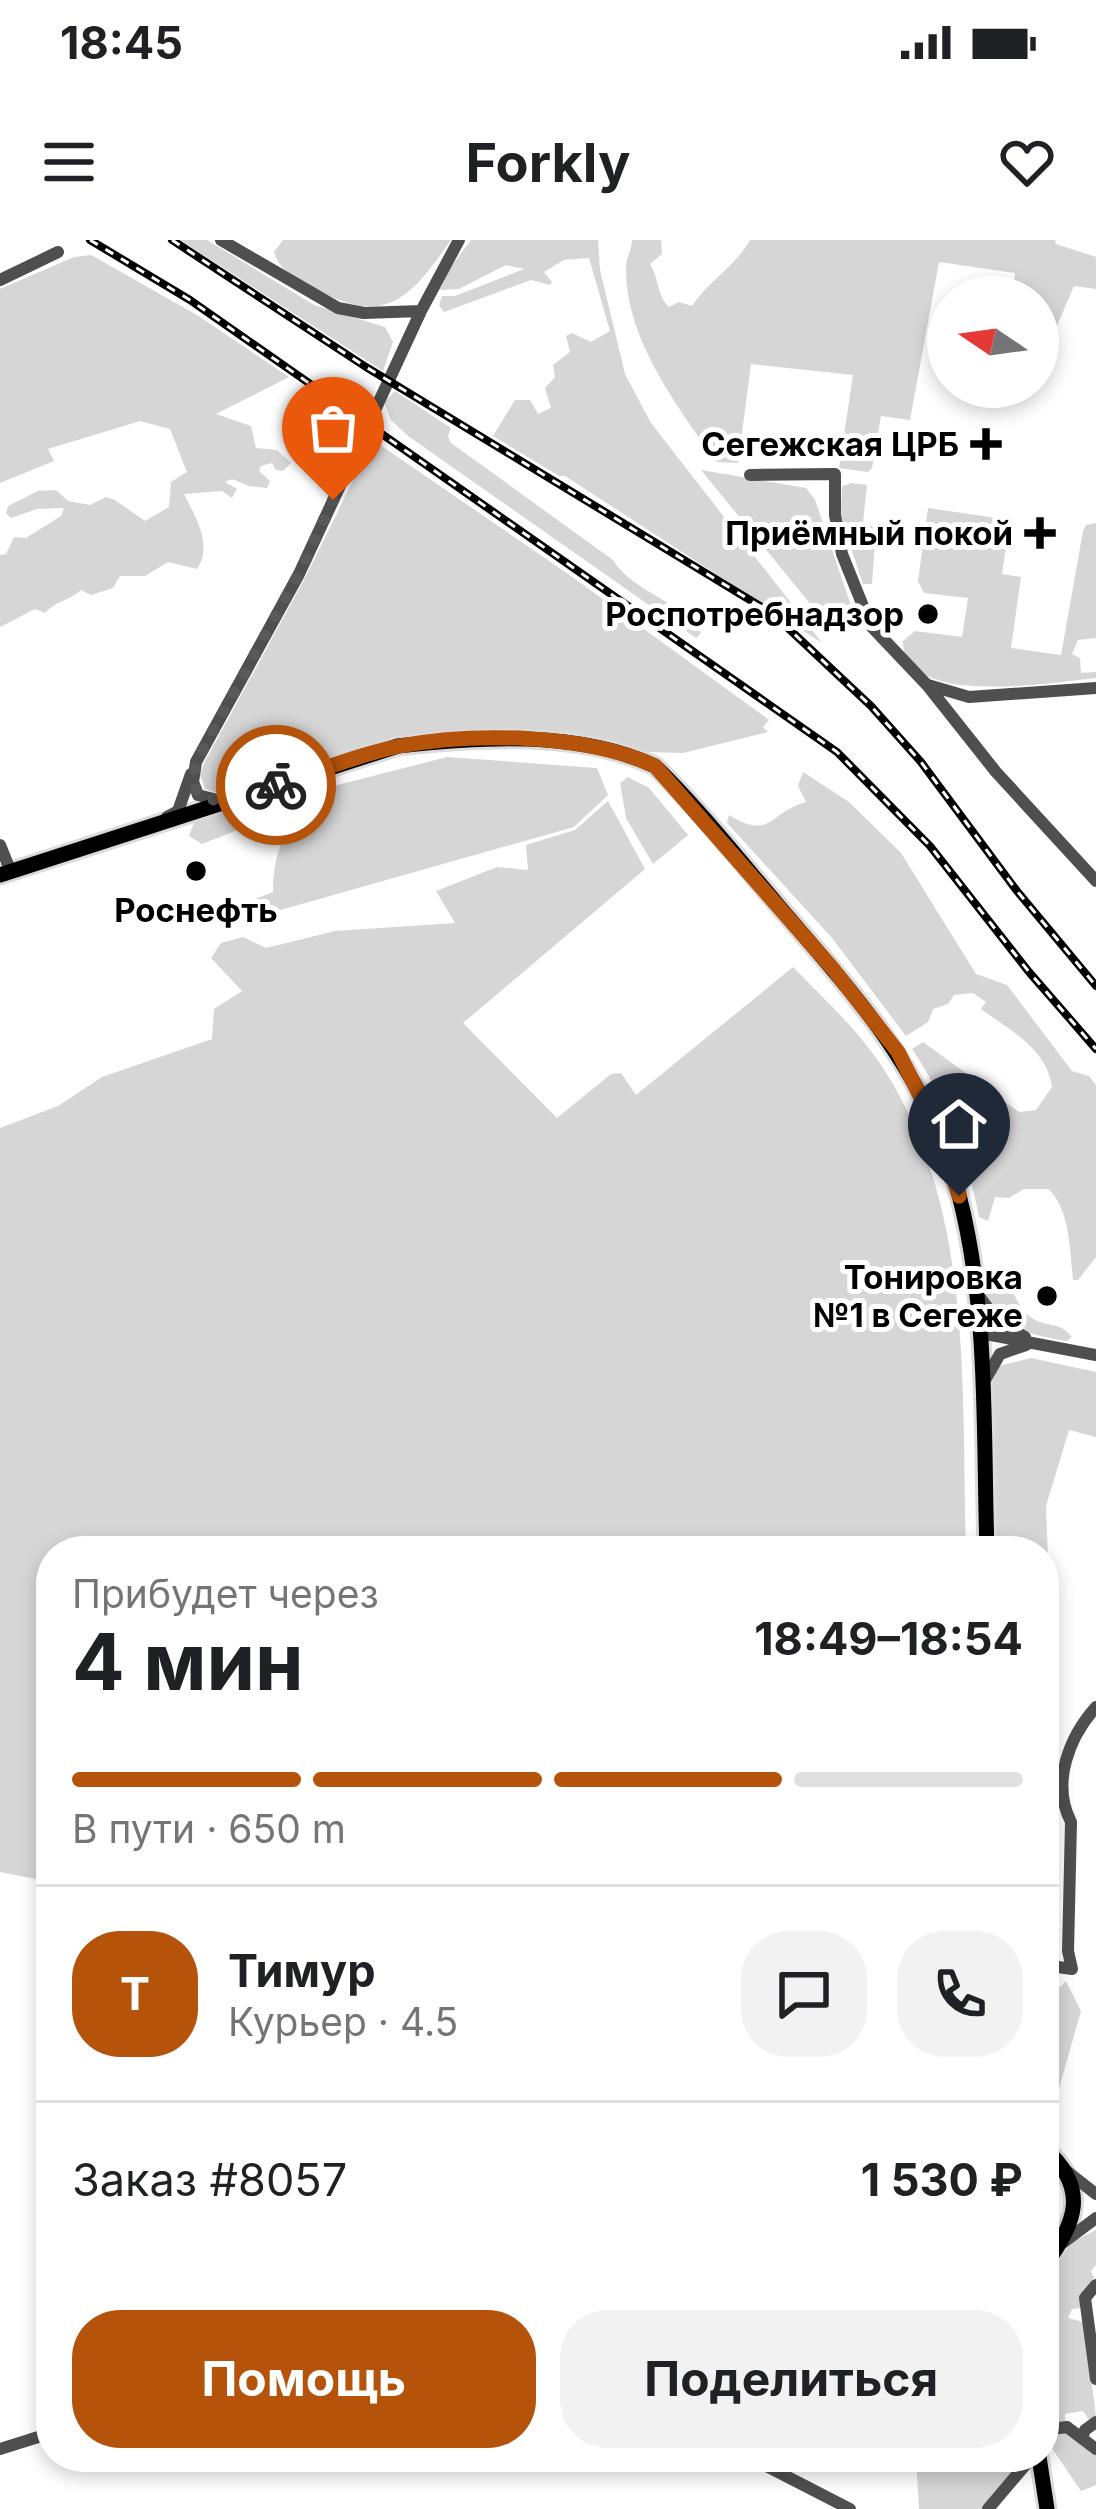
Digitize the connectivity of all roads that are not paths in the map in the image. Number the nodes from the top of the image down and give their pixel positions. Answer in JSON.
{"nodes":[{"id":1,"x":221,"y":240,"type":"edge"},
{"id":2,"x":459,"y":240,"type":"edge"},
{"id":3,"x":58,"y":252,"type":"dead end"},
{"id":4,"x":0,"y":280,"type":"edge"},
{"id":5,"x":421,"y":310,"type":"junction"},
{"id":6,"x":750,"y":475,"type":"dead end"},
{"id":7,"x":927,"y":685,"type":"junction"},
{"id":8,"x":1096,"y":688,"type":"edge"},
{"id":9,"x":969,"y":697,"type":"junction"},
{"id":10,"x":958,"y":725,"type":"junction"},
{"id":11,"x":196,"y":762,"type":"junction"},
{"id":12,"x":228,"y":801,"type":"junction"},
{"id":13,"x":145,"y":828,"type":"junction"},
{"id":14,"x":0,"y":844,"type":"edge"},
{"id":15,"x":5,"y":873,"type":"edge"},
{"id":16,"x":1096,"y":881,"type":"edge"},
{"id":17,"x":977,"y":1292,"type":"junction"},
{"id":18,"x":980,"y":1334,"type":"junction"},
{"id":19,"x":1043,"y":1343,"type":"junction"},
{"id":20,"x":1096,"y":1354,"type":"edge"},
{"id":21,"x":982,"y":1405,"type":"junction"},
{"id":22,"x":986,"y":1536,"type":"edge"},
{"id":23,"x":1096,"y":1707,"type":"edge"},
{"id":24,"x":1059,"y":1967,"type":"edge"},
{"id":25,"x":1059,"y":2164,"type":"edge"},
{"id":26,"x":1063,"y":2168,"type":"junction"},
{"id":27,"x":1096,"y":2194,"type":"edge"},
{"id":28,"x":1096,"y":2218,"type":"edge"},
{"id":29,"x":1059,"y":2244,"type":"edge"},
{"id":30,"x":1059,"y":2247,"type":"edge"},
{"id":31,"x":1096,"y":2285,"type":"edge"},
{"id":32,"x":1096,"y":2379,"type":"edge"},
{"id":33,"x":1096,"y":2422,"type":"edge"},
{"id":34,"x":1059,"y":2428,"type":"edge"},
{"id":35,"x":36,"y":2438,"type":"edge"},
{"id":36,"x":1082,"y":2438,"type":"junction"},
{"id":37,"x":0,"y":2449,"type":"edge"},
{"id":38,"x":1096,"y":2449,"type":"edge"},
{"id":39,"x":778,"y":2472,"type":"edge"},
{"id":40,"x":1021,"y":2472,"type":"edge"},
{"id":41,"x":1038,"y":2472,"type":"edge"},
{"id":42,"x":850,"y":2509,"type":"edge"},
{"id":43,"x":988,"y":2509,"type":"edge"},
{"id":44,"x":1047,"y":2509,"type":"edge"}],
"edges":[{"from":1,"to":5,"type":"street"},
{"from":2,"to":5,"type":"street"},
{"from":3,"to":4,"type":"street"},
{"from":5,"to":11,"type":"street"},
{"from":6,"to":7,"type":"street"},
{"from":7,"to":9,"type":"street"},
{"from":7,"to":10,"type":"street"},
{"from":8,"to":9,"type":"street"},
{"from":9,"to":10,"type":"street"},
{"from":10,"to":16,"type":"street"},
{"from":11,"to":12,"type":"street"},
{"from":11,"to":13,"type":"street"},
{"from":12,"to":13,"type":"main road"},
{"from":12,"to":17,"type":"main road"},
{"from":13,"to":15,"type":"main road"},
{"from":14,"to":15,"type":"street"},
{"from":17,"to":18,"type":"main road"},
{"from":17,"to":19,"type":"street"},
{"from":18,"to":19,"type":"street"},
{"from":18,"to":21,"type":"main road"},
{"from":19,"to":20,"type":"street"},
{"from":19,"to":21,"type":"street"},
{"from":21,"to":22,"type":"main road"},
{"from":23,"to":24,"type":"street"},
{"from":25,"to":26,"type":"main road"},
{"from":26,"to":27,"type":"street"},
{"from":26,"to":29,"type":"main road"},
{"from":28,"to":30,"type":"street"},
{"from":31,"to":32,"type":"street"},
{"from":33,"to":36,"type":"street"},
{"from":34,"to":36,"type":"street"},
{"from":35,"to":37,"type":"street"},
{"from":36,"to":38,"type":"street"},
{"from":39,"to":42,"type":"street"},
{"from":40,"to":43,"type":"street"},
{"from":41,"to":44,"type":"main road"}]}
